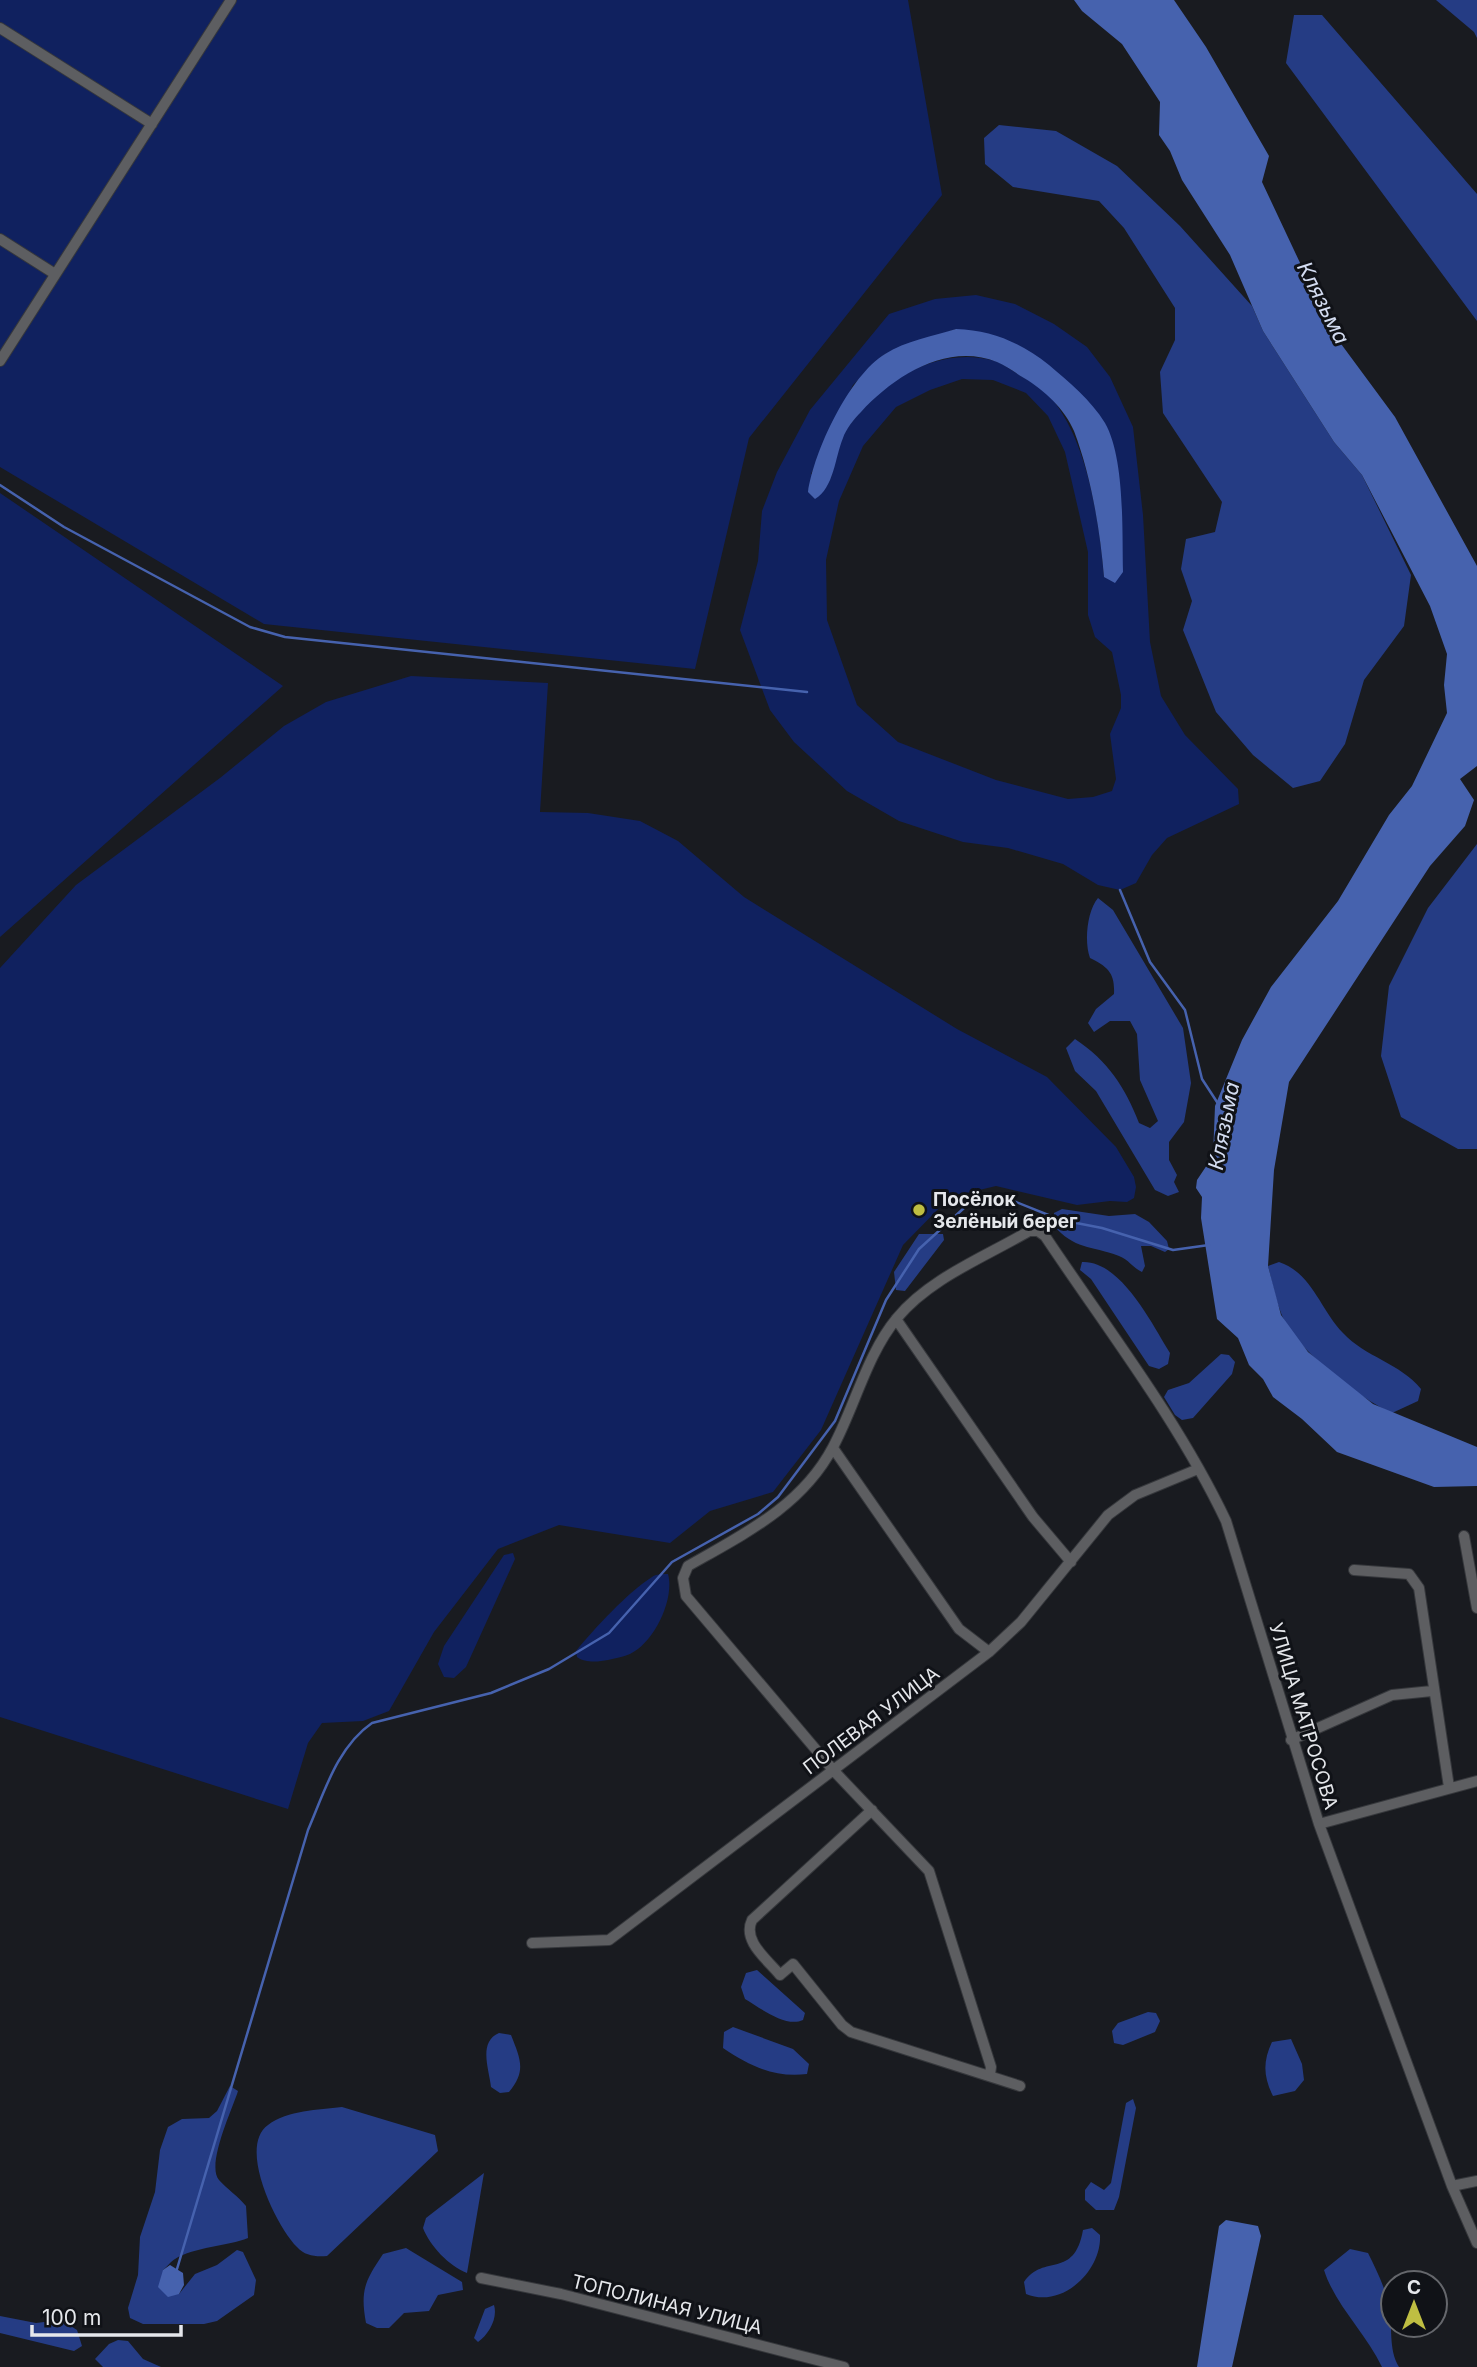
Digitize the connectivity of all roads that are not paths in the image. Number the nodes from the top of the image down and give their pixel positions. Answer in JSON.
{"nodes":[{"id":1,"x":231,"y":0,"type":"edge"},
{"id":2,"x":0,"y":28,"type":"edge"},
{"id":3,"x":152,"y":124,"type":"junction"},
{"id":4,"x":0,"y":239,"type":"edge"},
{"id":5,"x":55,"y":274,"type":"junction"},
{"id":6,"x":0,"y":361,"type":"edge"},
{"id":7,"x":896,"y":1320,"type":"junction"},
{"id":8,"x":833,"y":1448,"type":"junction"},
{"id":9,"x":1198,"y":1469,"type":"junction"},
{"id":10,"x":1464,"y":1536,"type":"dead end"},
{"id":11,"x":1071,"y":1562,"type":"junction"},
{"id":12,"x":1354,"y":1570,"type":"dead end"},
{"id":13,"x":1477,"y":1608,"type":"edge"},
{"id":14,"x":989,"y":1653,"type":"junction"},
{"id":15,"x":1432,"y":1691,"type":"junction"},
{"id":16,"x":1291,"y":1740,"type":"junction"},
{"id":17,"x":834,"y":1771,"type":"junction"},
{"id":18,"x":1477,"y":1781,"type":"edge"},
{"id":19,"x":1449,"y":1787,"type":"junction"},
{"id":20,"x":872,"y":1810,"type":"junction"},
{"id":21,"x":1319,"y":1824,"type":"junction"},
{"id":22,"x":532,"y":1943,"type":"dead end"},
{"id":23,"x":989,"y":2074,"type":"junction"},
{"id":24,"x":1020,"y":2086,"type":"dead end"},
{"id":25,"x":1477,"y":2181,"type":"edge"},
{"id":26,"x":1452,"y":2186,"type":"junction"},
{"id":27,"x":1477,"y":2243,"type":"edge"},
{"id":28,"x":481,"y":2278,"type":"dead end"},
{"id":29,"x":844,"y":2367,"type":"edge"}],
"edges":[{"from":1,"to":3,"type":"street"},
{"from":2,"to":3,"type":"street"},
{"from":3,"to":5,"type":"street"},
{"from":4,"to":5,"type":"street"},
{"from":5,"to":6,"type":"street"},
{"from":7,"to":8,"type":"street"},
{"from":7,"to":9,"type":"street","name":"УЛИЦА МАТРОСОВА"},
{"from":7,"to":11,"type":"street"},
{"from":8,"to":14,"type":"street"},
{"from":8,"to":17,"type":"street"},
{"from":9,"to":11,"type":"street","name":"ПОЛЕВАЯ УЛИЦА"},
{"from":9,"to":16,"type":"street","name":"УЛИЦА МАТРОСОВА"},
{"from":10,"to":13,"type":"street"},
{"from":11,"to":14,"type":"street","name":"ПОЛЕВАЯ УЛИЦА"},
{"from":12,"to":15,"type":"street"},
{"from":14,"to":17,"type":"street","name":"ПОЛЕВАЯ УЛИЦА"},
{"from":15,"to":16,"type":"street"},
{"from":15,"to":19,"type":"street"},
{"from":16,"to":21,"type":"street","name":"УЛИЦА МАТРОСОВА"},
{"from":17,"to":20,"type":"street"},
{"from":17,"to":22,"type":"street","name":"ПОЛЕВАЯ УЛИЦА"},
{"from":18,"to":19,"type":"street"},
{"from":19,"to":21,"type":"street"},
{"from":20,"to":23,"type":"street"},
{"from":20,"to":23,"type":"street"},
{"from":21,"to":26,"type":"street","name":"УЛИЦА МАТРОСОВА"},
{"from":23,"to":24,"type":"street"},
{"from":25,"to":26,"type":"street"},
{"from":26,"to":27,"type":"street","name":"УЛИЦА МАТРОСОВА"},
{"from":28,"to":29,"type":"street","name":"ТОПОЛИНАЯ УЛИЦА"}]}
